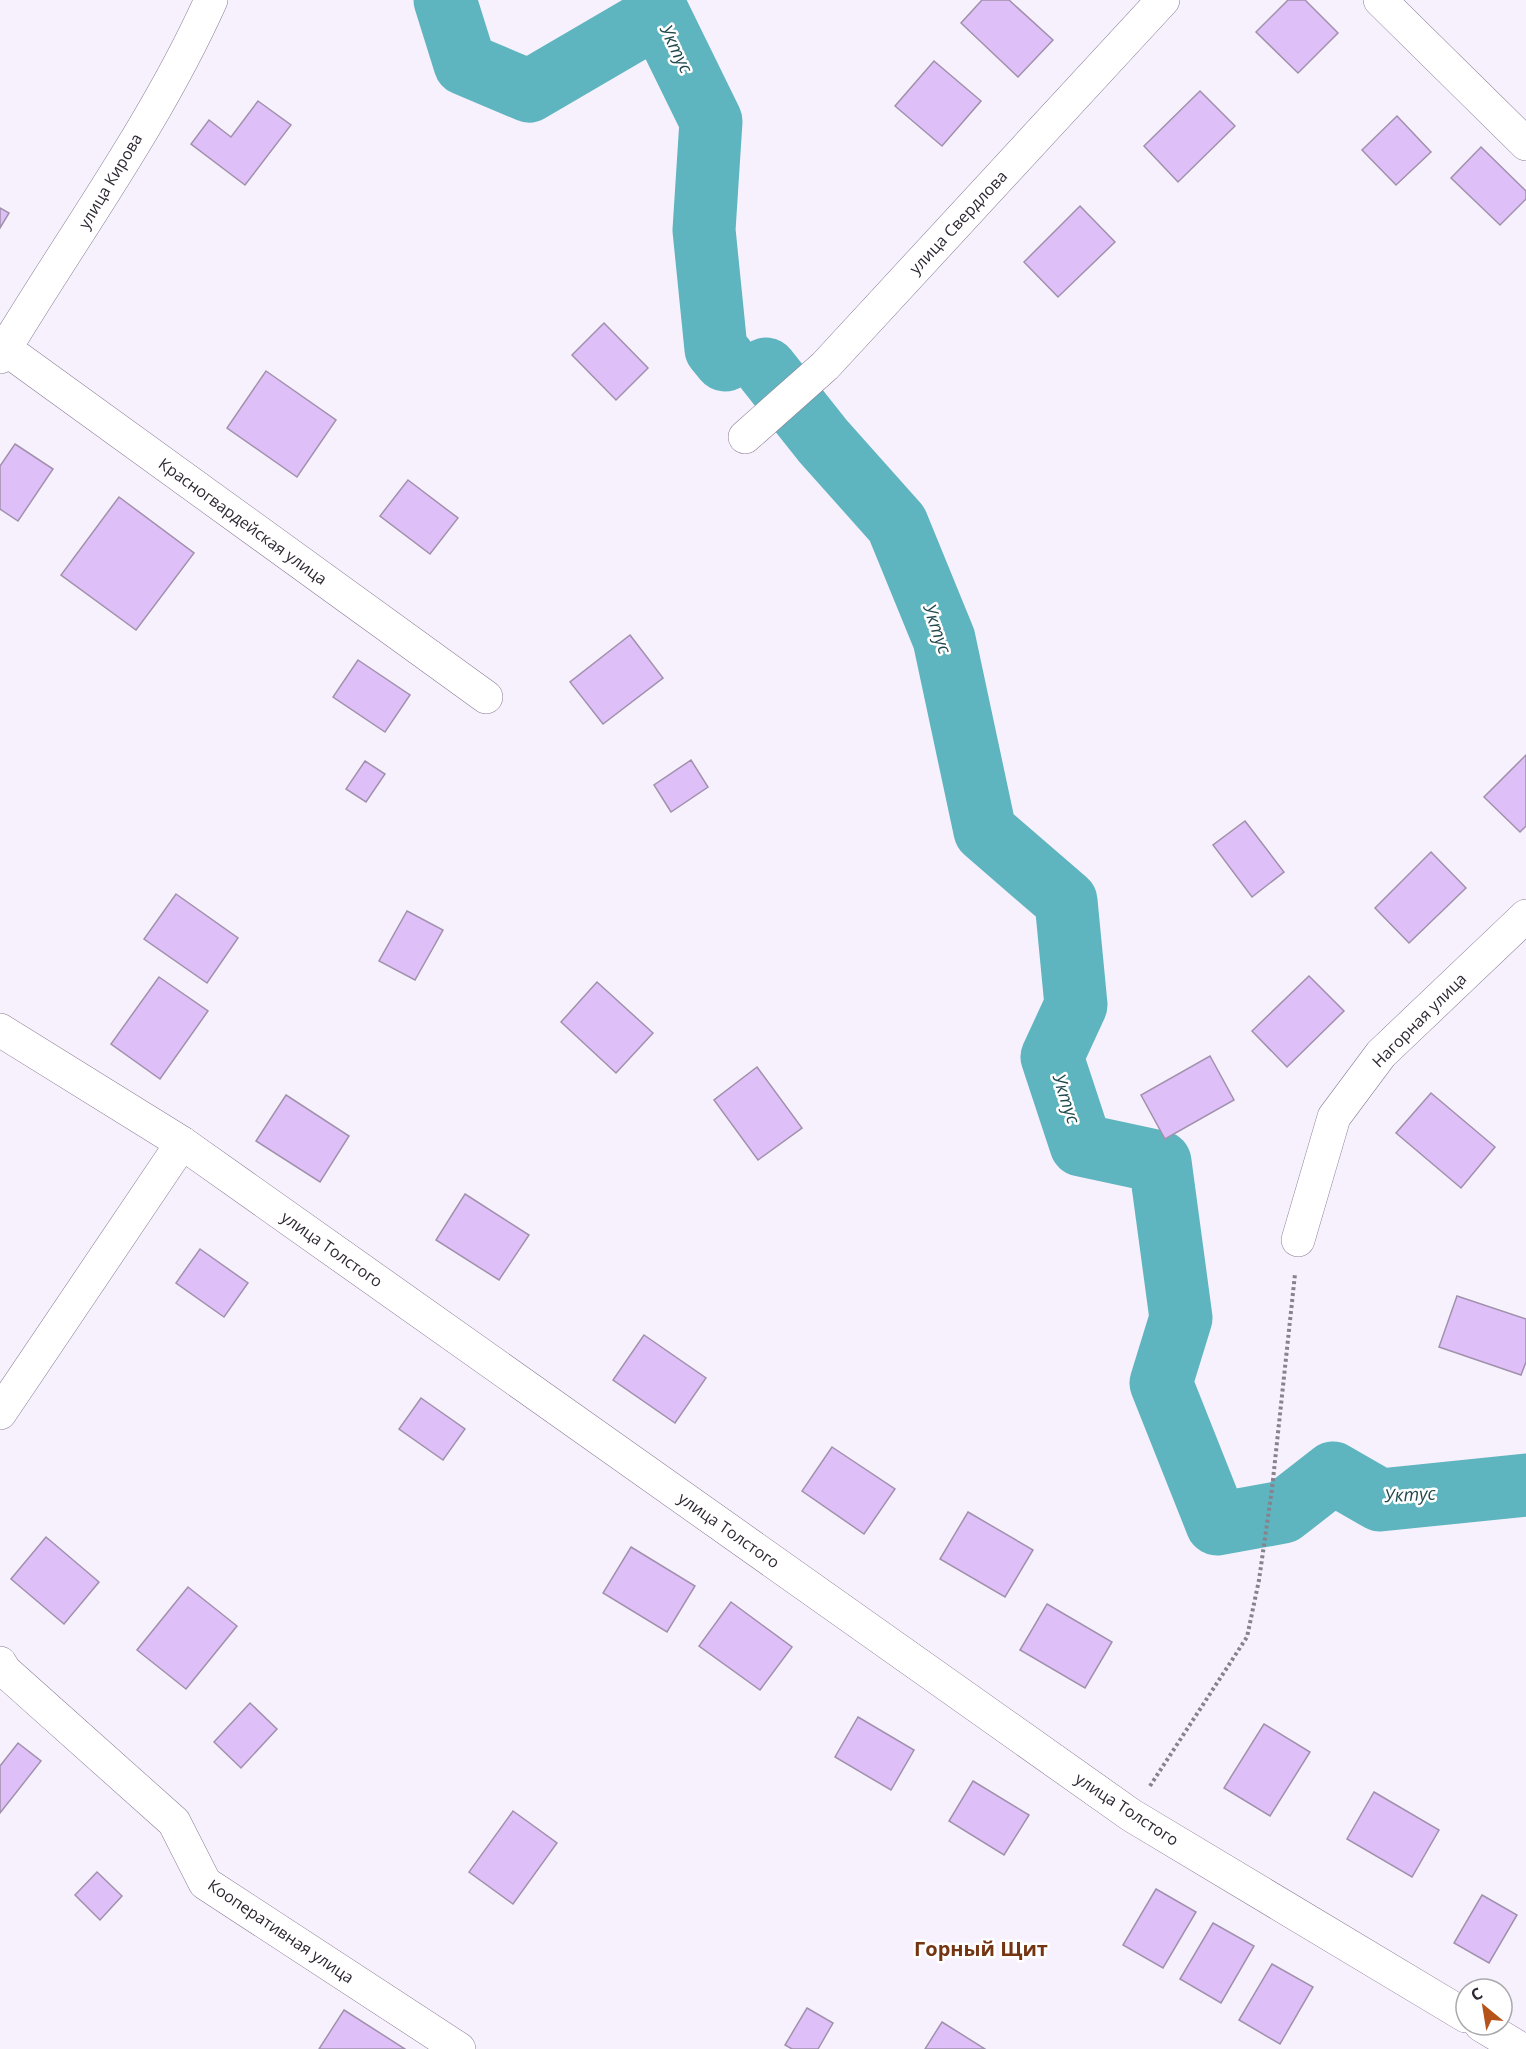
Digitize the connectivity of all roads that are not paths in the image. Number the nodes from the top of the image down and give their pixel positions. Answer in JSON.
{"nodes":[{"id":1,"x":211,"y":0,"type":"edge"},
{"id":2,"x":1163,"y":0,"type":"edge"},
{"id":3,"x":1380,"y":0,"type":"edge"},
{"id":4,"x":1526,"y":144,"type":"edge"},
{"id":5,"x":2,"y":350,"type":"edge"},
{"id":6,"x":745,"y":436,"type":"dead end"},
{"id":7,"x":486,"y":697,"type":"dead end"},
{"id":8,"x":1526,"y":916,"type":"edge"},
{"id":9,"x":0,"y":1030,"type":"edge"},
{"id":10,"x":182,"y":1143,"type":"junction"},
{"id":11,"x":1298,"y":1240,"type":"road end"},
{"id":12,"x":0,"y":1413,"type":"edge"},
{"id":13,"x":0,"y":1663,"type":"edge"},
{"id":14,"x":1454,"y":2009,"type":"edge"},
{"id":15,"x":1501,"y":2037,"type":"edge"},
{"id":16,"x":459,"y":2049,"type":"edge"},
{"id":17,"x":1521,"y":2049,"type":"edge"}],
"edges":[{"from":1,"to":5,"type":"street","name":"улица Кирова"},
{"from":2,"to":6,"type":"street","name":"улица Свердлова"},
{"from":3,"to":4,"type":"street"},
{"from":5,"to":7,"type":"street","name":"Красногвардейская улица"},
{"from":8,"to":11,"type":"street","name":"Нагорная улица"},
{"from":9,"to":10,"type":"street","name":"улица Толстого"},
{"from":10,"to":12,"type":"street"},
{"from":10,"to":14,"type":"street","name":"улица Толстого"},
{"from":13,"to":16,"type":"street","name":"Кооперативная улица"},
{"from":15,"to":17,"type":"street"}]}
